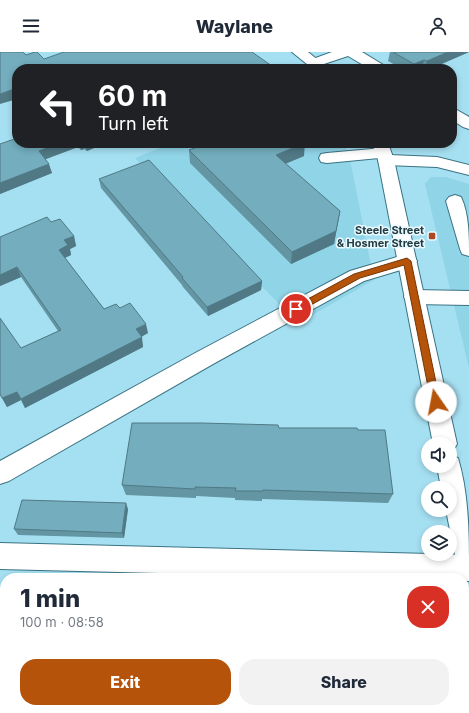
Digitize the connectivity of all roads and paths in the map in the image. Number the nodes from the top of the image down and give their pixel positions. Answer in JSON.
{"nodes":[{"id":1,"x":299,"y":52,"type":"edge"},
{"id":2,"x":345,"y":52,"type":"edge"},
{"id":3,"x":352,"y":52,"type":"edge"},
{"id":4,"x":315,"y":64,"type":"edge"},
{"id":5,"x":324,"y":64,"type":"edge"},
{"id":6,"x":372,"y":64,"type":"edge"},
{"id":7,"x":457,"y":116,"type":"edge"},
{"id":8,"x":469,"y":124,"type":"edge"},
{"id":9,"x":383,"y":152,"type":"edge"},
{"id":10,"x":327,"y":158,"type":"dead end"},
{"id":11,"x":469,"y":170,"type":"edge"},
{"id":12,"x":455,"y":201,"type":"dead end"},
{"id":13,"x":469,"y":249,"type":"edge"},
{"id":14,"x":407,"y":261,"type":"junction"},
{"id":15,"x":414,"y":297,"type":"junction"},
{"id":16,"x":469,"y":298,"type":"edge"},
{"id":17,"x":444,"y":437,"type":"edge"},
{"id":18,"x":0,"y":473,"type":"edge"},
{"id":19,"x":450,"y":473,"type":"edge"},
{"id":20,"x":0,"y":556,"type":"edge"},
{"id":21,"x":469,"y":560,"type":"edge"},
{"id":22,"x":469,"y":568,"type":"edge"},
{"id":23,"x":152,"y":569,"type":"edge"}],
"edges":[{"from":1,"to":4,"type":"main road"},
{"from":2,"to":5,"type":"main road"},
{"from":3,"to":6,"type":"main road"},
{"from":7,"to":8,"type":"main road"},
{"from":9,"to":10,"type":"main road"},
{"from":9,"to":11,"type":"main road"},
{"from":9,"to":14,"type":"main road"},
{"from":12,"to":13,"type":"main road"},
{"from":14,"to":15,"type":"main road"},
{"from":14,"to":18,"type":"main road"},
{"from":15,"to":16,"type":"main road"},
{"from":15,"to":17,"type":"main road"},
{"from":19,"to":21,"type":"main road"},
{"from":20,"to":23,"type":"main road"},
{"from":22,"to":23,"type":"main road"}]}
